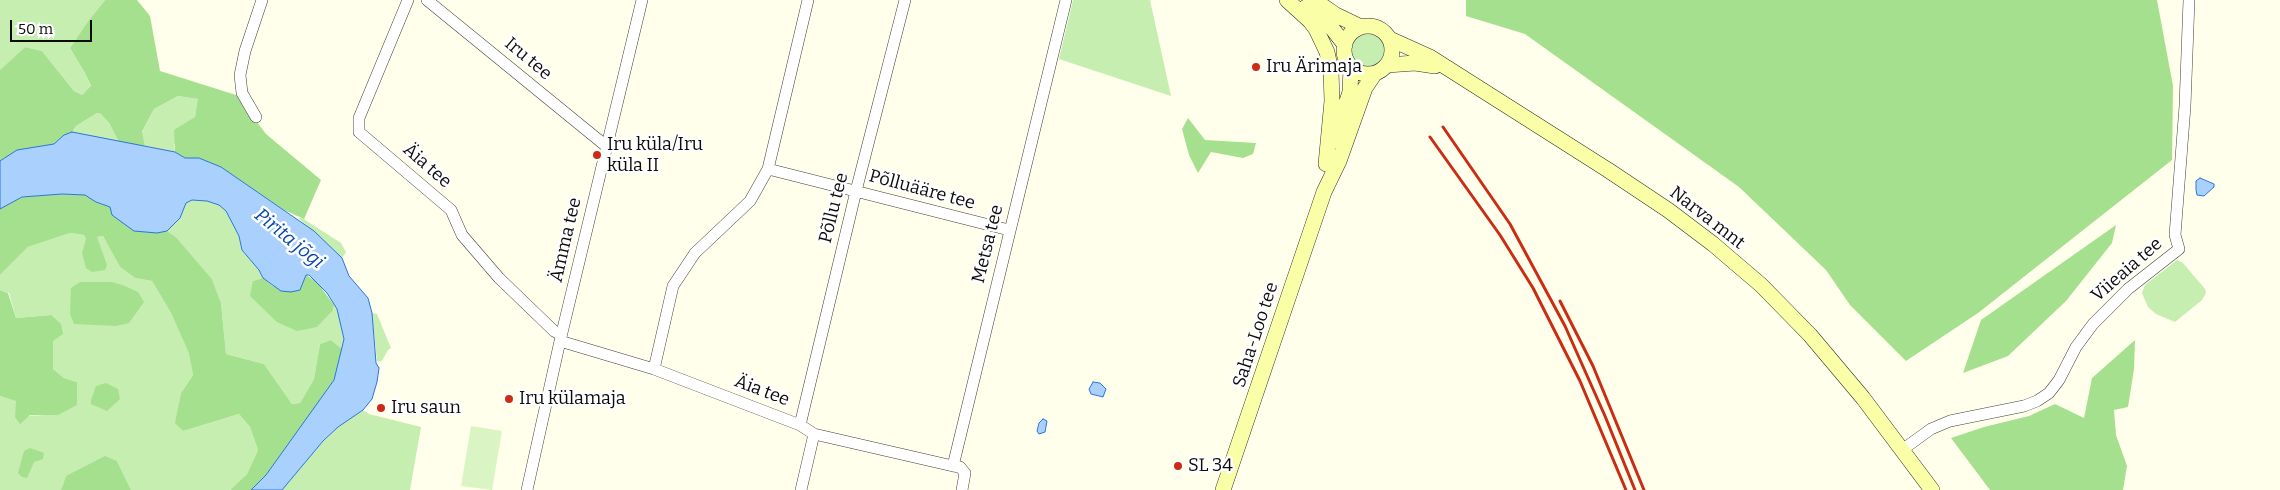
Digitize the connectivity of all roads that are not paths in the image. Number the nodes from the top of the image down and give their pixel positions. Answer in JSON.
{"nodes":[{"id":1,"x":262,"y":0,"type":"edge"},
{"id":2,"x":408,"y":0,"type":"edge"},
{"id":3,"x":427,"y":0,"type":"edge"},
{"id":4,"x":642,"y":0,"type":"edge"},
{"id":5,"x":808,"y":0,"type":"edge"},
{"id":6,"x":905,"y":0,"type":"edge"},
{"id":7,"x":1066,"y":0,"type":"edge"},
{"id":8,"x":1287,"y":0,"type":"edge"},
{"id":9,"x":1297,"y":0,"type":"edge"},
{"id":10,"x":1314,"y":0,"type":"edge"},
{"id":11,"x":2189,"y":0,"type":"edge"},
{"id":12,"x":1361,"y":27,"type":"junction"},
{"id":13,"x":1390,"y":39,"type":"junction"},
{"id":14,"x":1345,"y":45,"type":"junction"},
{"id":15,"x":1351,"y":67,"type":"junction"},
{"id":16,"x":1444,"y":68,"type":"junction"},
{"id":17,"x":1381,"y":69,"type":"junction"},
{"id":18,"x":256,"y":117,"type":"dead end"},
{"id":19,"x":606,"y":146,"type":"junction"},
{"id":20,"x":1326,"y":164,"type":"junction"},
{"id":21,"x":768,"y":169,"type":"junction"},
{"id":22,"x":856,"y":190,"type":"junction"},
{"id":23,"x":1324,"y":192,"type":"junction"},
{"id":24,"x":1009,"y":230,"type":"junction"},
{"id":25,"x":560,"y":338,"type":"junction"},
{"id":26,"x":654,"y":369,"type":"junction"},
{"id":27,"x":800,"y":425,"type":"junction"},
{"id":28,"x":814,"y":434,"type":"junction"},
{"id":29,"x":1902,"y":450,"type":"junction"},
{"id":30,"x":953,"y":466,"type":"junction"},
{"id":31,"x":527,"y":490,"type":"edge"},
{"id":32,"x":801,"y":490,"type":"edge"},
{"id":33,"x":962,"y":490,"type":"edge"},
{"id":34,"x":1223,"y":490,"type":"edge"},
{"id":35,"x":1932,"y":490,"type":"edge"}],
"edges":[{"from":1,"to":18,"type":"street"},
{"from":2,"to":25,"type":"street","name":"Äia tee"},
{"from":3,"to":19,"type":"street","name":"Iru tee"},
{"from":4,"to":19,"type":"street","name":"Ämma tee"},
{"from":5,"to":21,"type":"street"},
{"from":6,"to":22,"type":"street","name":"Põllu tee"},
{"from":7,"to":24,"type":"street","name":"Metsa tee"},
{"from":8,"to":20,"type":"main road"},
{"from":9,"to":14,"type":"main road"},
{"from":10,"to":12,"type":"main road","name":"Narva mnt"},
{"from":11,"to":29,"type":"street","name":"Viieaia tee"},
{"from":12,"to":13,"type":"main road","name":"Narva mnt"},
{"from":12,"to":14,"type":"main road"},
{"from":13,"to":16,"type":"main road","name":"Narva mnt"},
{"from":13,"to":17,"type":"main road"},
{"from":14,"to":15,"type":"main road"},
{"from":15,"to":17,"type":"main road","name":"Narva mnt"},
{"from":15,"to":20,"type":"main road","name":"Saha-Loo tee"},
{"from":16,"to":17,"type":"main road","name":"Narva mnt"},
{"from":16,"to":29,"type":"main road","name":"Narva mnt"},
{"from":17,"to":23,"type":"main road","name":"Saha-Loo tee"},
{"from":19,"to":25,"type":"street","name":"Ämma tee"},
{"from":20,"to":23,"type":"main road","name":"Saha-Loo tee"},
{"from":21,"to":22,"type":"street","name":"Põlluääre tee"},
{"from":21,"to":26,"type":"street"},
{"from":22,"to":24,"type":"street","name":"Põlluääre tee"},
{"from":22,"to":27,"type":"street","name":"Põllu tee"},
{"from":23,"to":34,"type":"main road","name":"Saha-Loo tee"},
{"from":24,"to":30,"type":"street","name":"Metsa tee"},
{"from":25,"to":26,"type":"street","name":"Äia tee"},
{"from":25,"to":31,"type":"street","name":"Ämma tee"},
{"from":26,"to":27,"type":"street","name":"Äia tee"},
{"from":27,"to":28,"type":"street","name":"Äia tee"},
{"from":28,"to":30,"type":"street","name":"Äia tee"},
{"from":28,"to":32,"type":"street"},
{"from":29,"to":35,"type":"main road","name":"Narva mnt"},
{"from":30,"to":33,"type":"street"}]}
